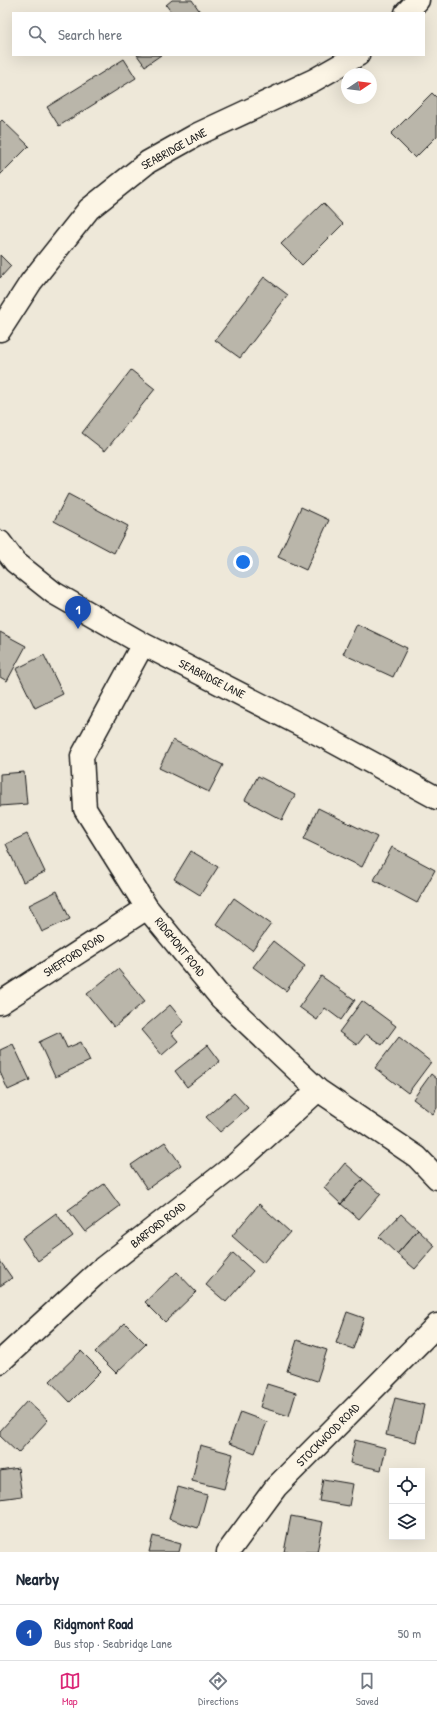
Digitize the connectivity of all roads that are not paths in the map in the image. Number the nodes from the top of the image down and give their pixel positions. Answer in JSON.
{"nodes":[{"id":1,"x":418,"y":0,"type":"edge"},
{"id":2,"x":407,"y":12,"type":"edge"},
{"id":3,"x":356,"y":56,"type":"edge"},
{"id":4,"x":0,"y":330,"type":"edge"},
{"id":5,"x":0,"y":542,"type":"edge"},
{"id":6,"x":143,"y":644,"type":"junction"},
{"id":7,"x":437,"y":798,"type":"edge"},
{"id":8,"x":147,"y":908,"type":"junction"},
{"id":9,"x":0,"y":1003,"type":"edge"},
{"id":10,"x":318,"y":1090,"type":"junction"},
{"id":11,"x":437,"y":1178,"type":"edge"},
{"id":12,"x":437,"y":1325,"type":"edge"},
{"id":13,"x":0,"y":1362,"type":"edge"},
{"id":14,"x":228,"y":1552,"type":"edge"}],
"edges":[{"from":1,"to":2,"type":"street"},
{"from":3,"to":4,"type":"street","name":"SEABRIDGE LANE"},
{"from":5,"to":6,"type":"street","name":"SEABRIDGE LANE"},
{"from":6,"to":7,"type":"street","name":"SEABRIDGE LANE"},
{"from":6,"to":8,"type":"street","name":"RIDGMONT ROAD"},
{"from":8,"to":9,"type":"street","name":"SHEFFORD ROAD"},
{"from":8,"to":10,"type":"street","name":"RIDGMONT ROAD"},
{"from":10,"to":11,"type":"street","name":"RIDGMONT ROAD"},
{"from":10,"to":13,"type":"street","name":"BARFORD ROAD"},
{"from":12,"to":14,"type":"street","name":"STOCKWOOD ROAD"}]}
